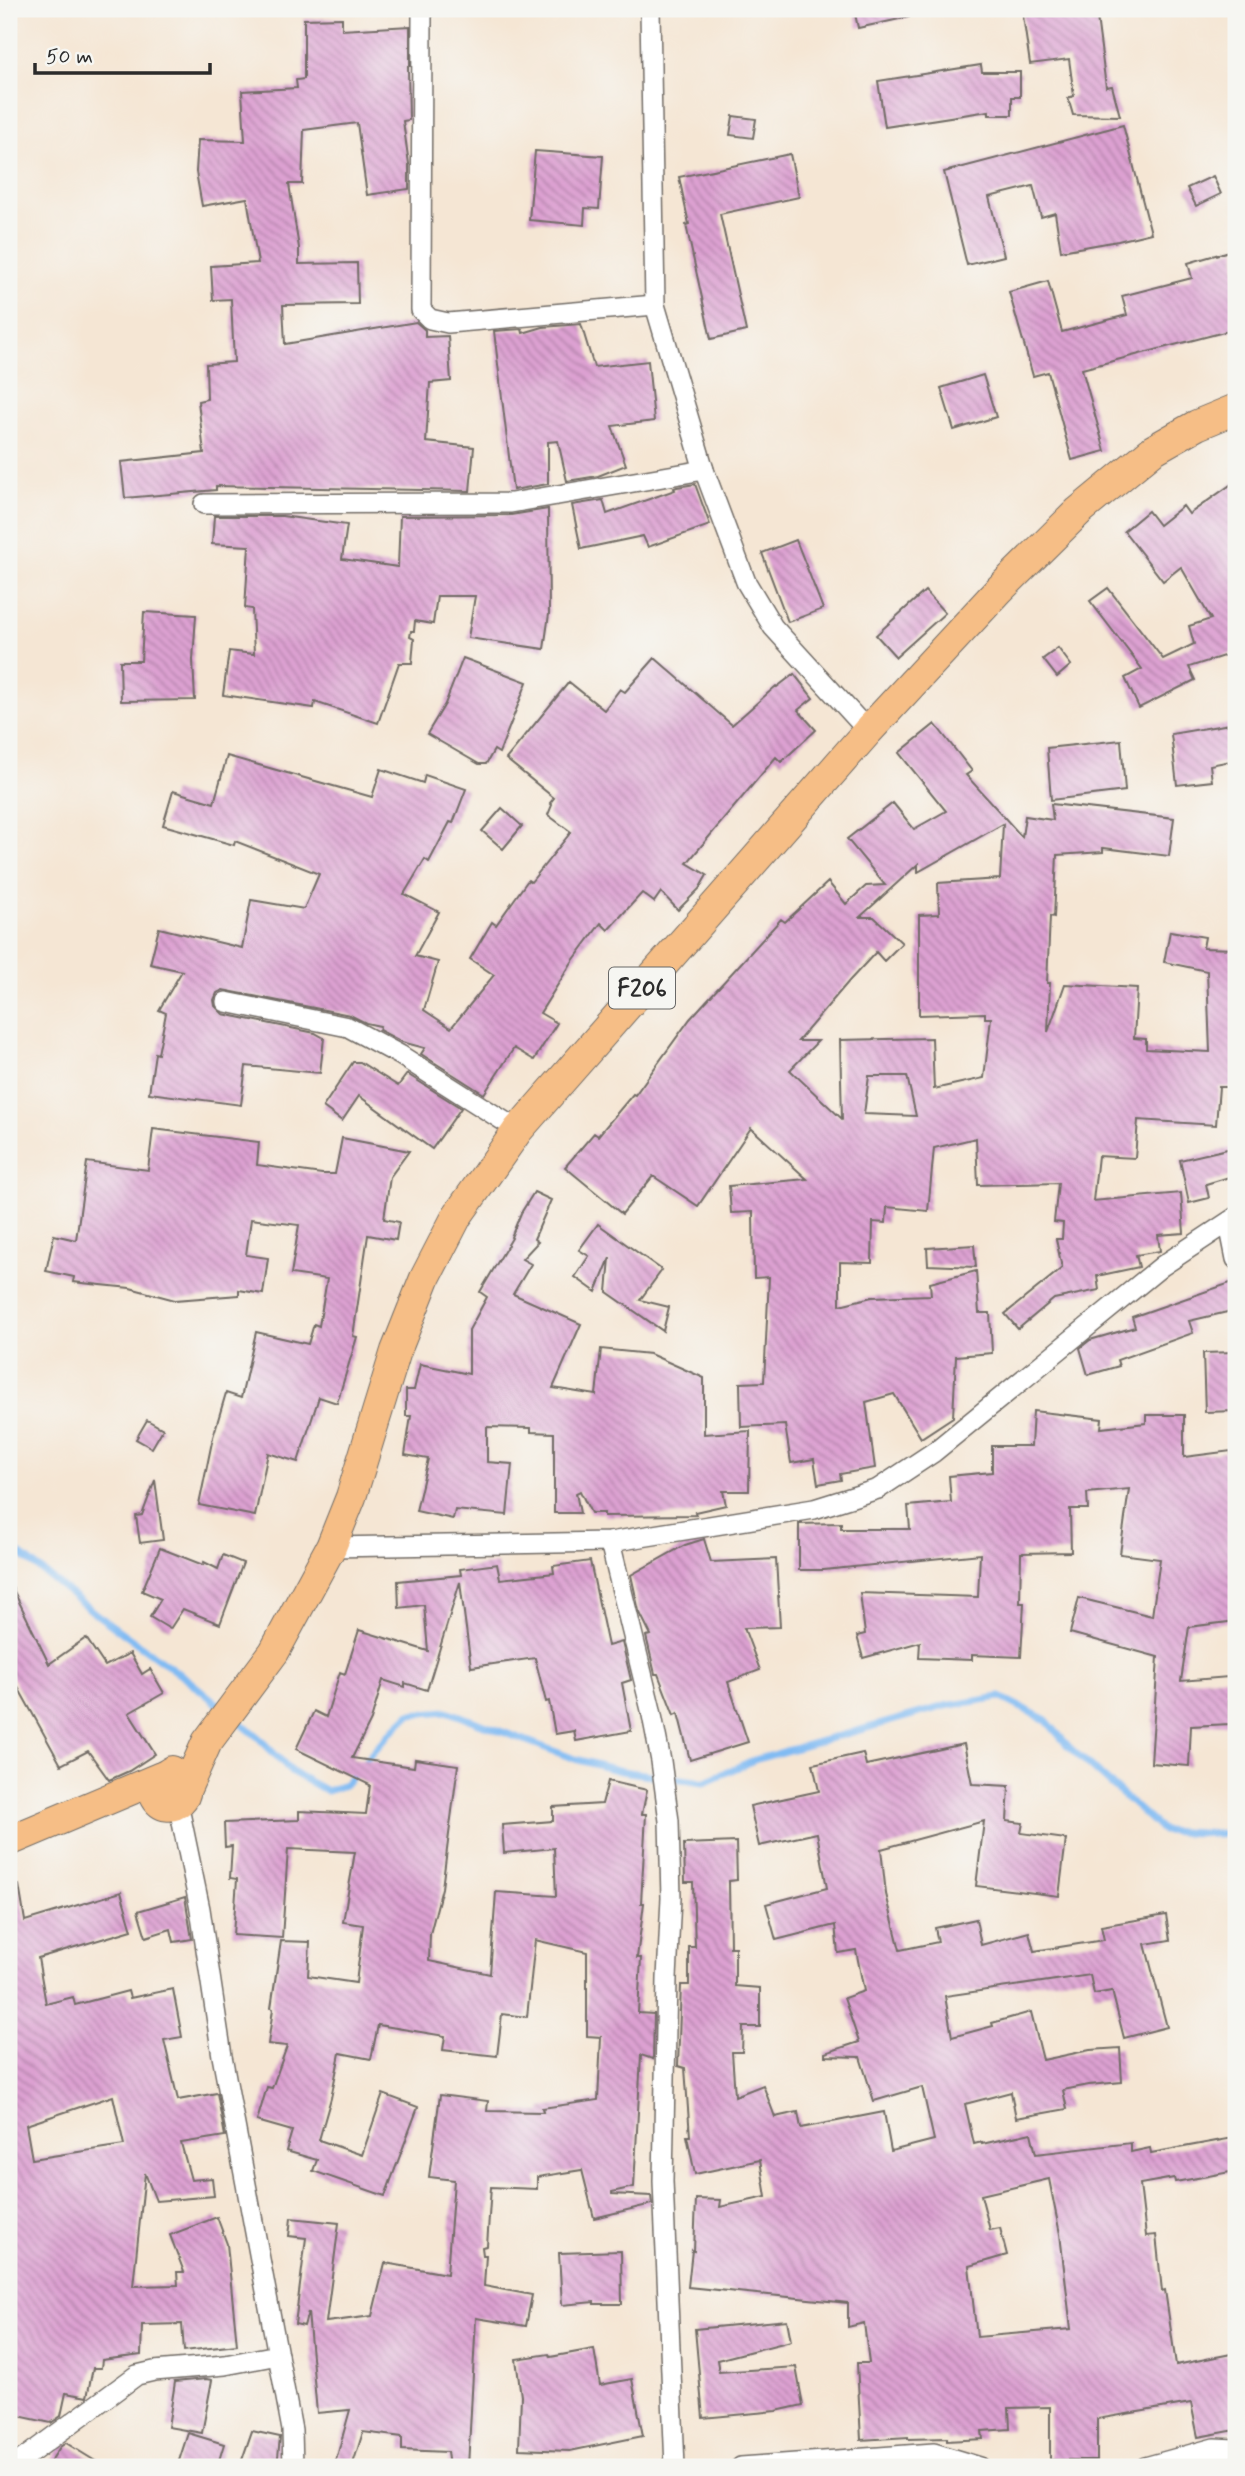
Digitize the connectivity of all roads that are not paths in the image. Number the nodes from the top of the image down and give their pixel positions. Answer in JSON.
{"nodes":[{"id":1,"x":422,"y":9,"type":"edge"},
{"id":2,"x":650,"y":9,"type":"edge"},
{"id":3,"x":655,"y":305,"type":"junction"},
{"id":4,"x":1236,"y":408,"type":"edge"},
{"id":5,"x":704,"y":470,"type":"junction"},
{"id":6,"x":204,"y":504,"type":"dead end"},
{"id":7,"x":868,"y":731,"type":"junction"},
{"id":8,"x":226,"y":1002,"type":"dead end"},
{"id":9,"x":518,"y":1130,"type":"junction"},
{"id":10,"x":1233,"y":1221,"type":"edge"},
{"id":11,"x":1236,"y":1259,"type":"edge"},
{"id":12,"x":610,"y":1542,"type":"junction"},
{"id":13,"x":331,"y":1548,"type":"junction"},
{"id":14,"x":171,"y":1790,"type":"junction"},
{"id":15,"x":9,"y":1841,"type":"edge"},
{"id":16,"x":278,"y":2355,"type":"junction"},
{"id":17,"x":1236,"y":2449,"type":"edge"},
{"id":18,"x":12,"y":2467,"type":"edge"},
{"id":19,"x":293,"y":2467,"type":"edge"},
{"id":20,"x":675,"y":2467,"type":"edge"},
{"id":21,"x":741,"y":2467,"type":"edge"},
{"id":22,"x":980,"y":2467,"type":"edge"},
{"id":23,"x":1145,"y":2467,"type":"edge"}],
"edges":[{"from":1,"to":3,"type":"street"},
{"from":2,"to":3,"type":"street"},
{"from":3,"to":5,"type":"street"},
{"from":4,"to":7,"type":"main road","number":"F206"},
{"from":5,"to":6,"type":"street"},
{"from":5,"to":7,"type":"street"},
{"from":7,"to":9,"type":"main road","number":"F206"},
{"from":8,"to":9,"type":"street"},
{"from":9,"to":13,"type":"main road","number":"F206"},
{"from":10,"to":11,"type":"street"},
{"from":10,"to":12,"type":"street"},
{"from":12,"to":13,"type":"street"},
{"from":12,"to":20,"type":"street"},
{"from":13,"to":14,"type":"main road","number":"F206"},
{"from":14,"to":15,"type":"main road","number":"F206"},
{"from":14,"to":16,"type":"street"},
{"from":16,"to":18,"type":"street"},
{"from":16,"to":19,"type":"street"},
{"from":17,"to":23,"type":"street"},
{"from":21,"to":22,"type":"street"}]}
